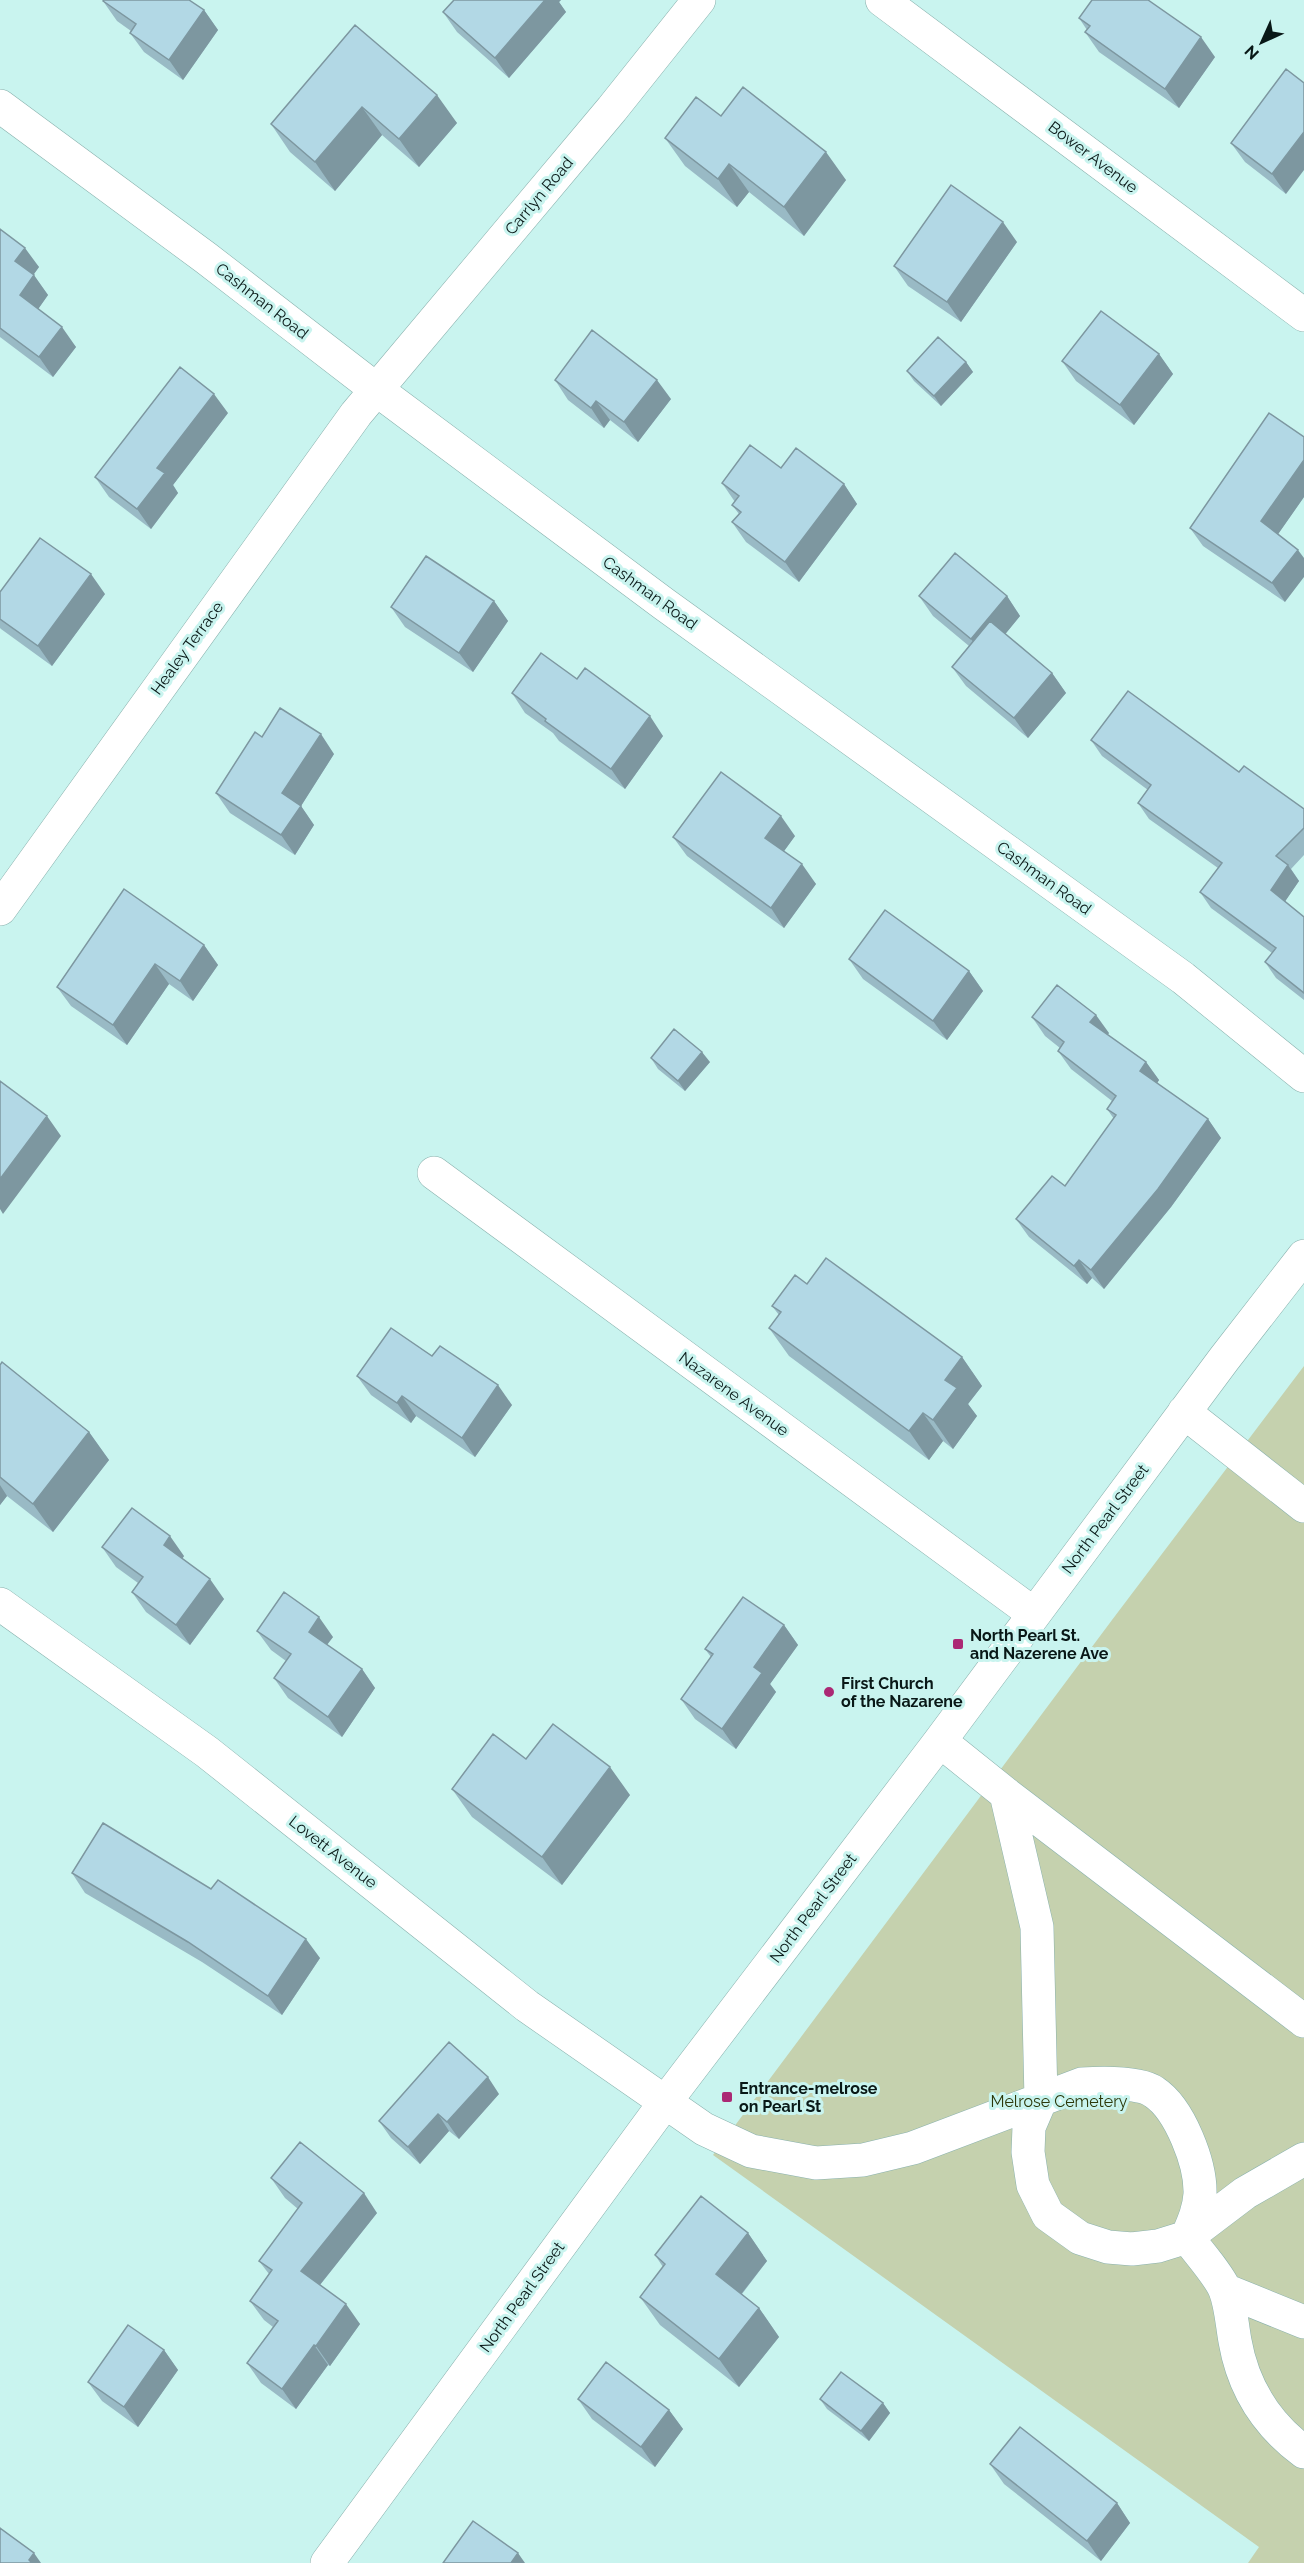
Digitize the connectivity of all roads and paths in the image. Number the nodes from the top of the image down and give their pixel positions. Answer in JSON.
{"nodes":[{"id":1,"x":699,"y":0,"type":"edge"},
{"id":2,"x":882,"y":0,"type":"edge"},
{"id":3,"x":0,"y":106,"type":"edge"},
{"id":4,"x":1304,"y":315,"type":"edge"},
{"id":5,"x":377,"y":390,"type":"junction"},
{"id":6,"x":0,"y":909,"type":"edge"},
{"id":7,"x":1304,"y":1076,"type":"edge"},
{"id":8,"x":434,"y":1173,"type":"dead end"},
{"id":9,"x":1304,"y":1256,"type":"edge"},
{"id":10,"x":1184,"y":1412,"type":"junction"},
{"id":11,"x":1304,"y":1506,"type":"edge"},
{"id":12,"x":0,"y":1604,"type":"edge"},
{"id":13,"x":1034,"y":1614,"type":"junction"},
{"id":14,"x":940,"y":1741,"type":"junction"},
{"id":15,"x":1006,"y":1794,"type":"junction"},
{"id":16,"x":1304,"y":2021,"type":"edge"},
{"id":17,"x":1041,"y":2098,"type":"junction"},
{"id":18,"x":666,"y":2102,"type":"junction"},
{"id":19,"x":1304,"y":2159,"type":"edge"},
{"id":20,"x":1187,"y":2237,"type":"junction"},
{"id":21,"x":1225,"y":2290,"type":"junction"},
{"id":22,"x":1304,"y":2322,"type":"edge"},
{"id":23,"x":1304,"y":2451,"type":"edge"},
{"id":24,"x":327,"y":2563,"type":"edge"}],
"edges":[{"from":1,"to":5,"type":"street","name":"Carrlyn Road"},
{"from":2,"to":4,"type":"street","name":"Bower Avenue"},
{"from":3,"to":5,"type":"street","name":"Cashman Road"},
{"from":5,"to":6,"type":"street","name":"Healey Terrace"},
{"from":5,"to":7,"type":"street","name":"Cashman Road"},
{"from":8,"to":13,"type":"street","name":"Nazarene Avenue"},
{"from":9,"to":10,"type":"street","name":"North Pearl Street"},
{"from":10,"to":11,"type":"street"},
{"from":10,"to":13,"type":"street","name":"North Pearl Street"},
{"from":12,"to":18,"type":"street","name":"Lovett Avenue"},
{"from":13,"to":14,"type":"street","name":"North Pearl Street"},
{"from":14,"to":15,"type":"street"},
{"from":14,"to":18,"type":"street","name":"North Pearl Street"},
{"from":15,"to":16,"type":"street"},
{"from":15,"to":17,"type":"street"},
{"from":17,"to":18,"type":"street","name":"Lovett Avenue"},
{"from":17,"to":20,"type":"street"},
{"from":17,"to":20,"type":"street"},
{"from":18,"to":24,"type":"street","name":"North Pearl Street"},
{"from":19,"to":20,"type":"street"},
{"from":20,"to":21,"type":"street"},
{"from":21,"to":22,"type":"street"},
{"from":21,"to":23,"type":"street"}]}
